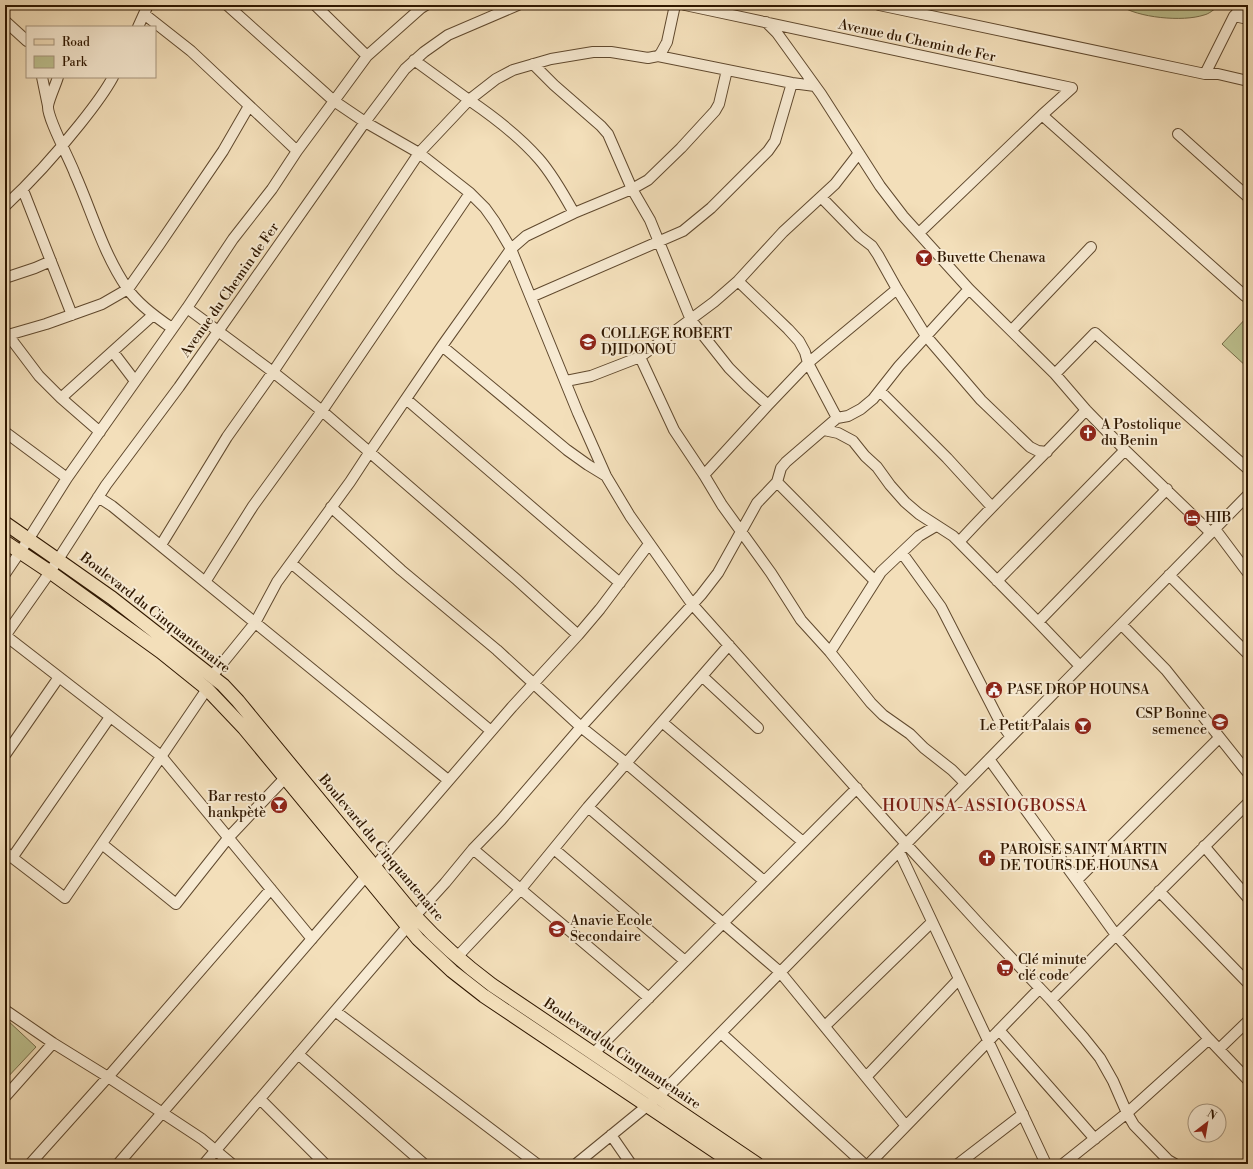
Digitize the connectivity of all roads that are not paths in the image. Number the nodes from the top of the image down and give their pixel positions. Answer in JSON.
{"nodes":[{"id":1,"x":227,"y":5,"type":"edge"},
{"id":2,"x":315,"y":5,"type":"edge"},
{"id":3,"x":518,"y":5,"type":"edge"},
{"id":4,"x":675,"y":5,"type":"edge"},
{"id":5,"x":685,"y":5,"type":"edge"},
{"id":6,"x":879,"y":5,"type":"edge"},
{"id":7,"x":1244,"y":5,"type":"edge"},
{"id":8,"x":421,"y":6,"type":"edge"},
{"id":9,"x":146,"y":10,"type":"edge"},
{"id":10,"x":1234,"y":16,"type":"junction"},
{"id":11,"x":1248,"y":19,"type":"edge"},
{"id":12,"x":5,"y":21,"type":"edge"},
{"id":13,"x":766,"y":22,"type":"junction"},
{"id":14,"x":138,"y":26,"type":"edge"},
{"id":15,"x":26,"y":40,"type":"edge"},
{"id":16,"x":367,"y":56,"type":"junction"},
{"id":17,"x":658,"y":56,"type":"junction"},
{"id":18,"x":414,"y":60,"type":"junction"},
{"id":19,"x":533,"y":64,"type":"junction"},
{"id":20,"x":727,"y":70,"type":"junction"},
{"id":21,"x":1205,"y":74,"type":"junction"},
{"id":22,"x":42,"y":78,"type":"edge"},
{"id":23,"x":58,"y":78,"type":"edge"},
{"id":24,"x":112,"y":78,"type":"edge"},
{"id":25,"x":1248,"y":81,"type":"edge"},
{"id":26,"x":792,"y":83,"type":"junction"},
{"id":27,"x":815,"y":86,"type":"junction"},
{"id":28,"x":469,"y":100,"type":"junction"},
{"id":29,"x":334,"y":101,"type":"junction"},
{"id":30,"x":48,"y":106,"type":"junction"},
{"id":31,"x":249,"y":106,"type":"junction"},
{"id":32,"x":1042,"y":115,"type":"junction"},
{"id":33,"x":365,"y":122,"type":"junction"},
{"id":34,"x":1178,"y":134,"type":"dead end"},
{"id":35,"x":63,"y":146,"type":"junction"},
{"id":36,"x":297,"y":151,"type":"junction"},
{"id":37,"x":419,"y":153,"type":"junction"},
{"id":38,"x":859,"y":153,"type":"junction"},
{"id":39,"x":632,"y":189,"type":"junction"},
{"id":40,"x":23,"y":190,"type":"junction"},
{"id":41,"x":470,"y":193,"type":"junction"},
{"id":42,"x":821,"y":197,"type":"junction"},
{"id":43,"x":1248,"y":197,"type":"edge"},
{"id":44,"x":5,"y":206,"type":"edge"},
{"id":45,"x":574,"y":213,"type":"junction"},
{"id":46,"x":919,"y":233,"type":"junction"},
{"id":47,"x":659,"y":242,"type":"junction"},
{"id":48,"x":1091,"y":247,"type":"dead end"},
{"id":49,"x":511,"y":249,"type":"junction"},
{"id":50,"x":51,"y":262,"type":"junction"},
{"id":51,"x":5,"y":278,"type":"edge"},
{"id":52,"x":738,"y":281,"type":"junction"},
{"id":53,"x":128,"y":289,"type":"junction"},
{"id":54,"x":897,"y":289,"type":"junction"},
{"id":55,"x":969,"y":289,"type":"junction"},
{"id":56,"x":1248,"y":293,"type":"edge"},
{"id":57,"x":531,"y":297,"type":"junction"},
{"id":58,"x":187,"y":308,"type":"junction"},
{"id":59,"x":72,"y":315,"type":"junction"},
{"id":60,"x":153,"y":315,"type":"junction"},
{"id":61,"x":691,"y":320,"type":"junction"},
{"id":62,"x":172,"y":328,"type":"junction"},
{"id":63,"x":1012,"y":330,"type":"junction"},
{"id":64,"x":218,"y":332,"type":"junction"},
{"id":65,"x":6,"y":333,"type":"edge"},
{"id":66,"x":926,"y":336,"type":"junction"},
{"id":67,"x":442,"y":346,"type":"junction"},
{"id":68,"x":113,"y":352,"type":"junction"},
{"id":69,"x":640,"y":357,"type":"junction"},
{"id":70,"x":808,"y":363,"type":"junction"},
{"id":71,"x":273,"y":372,"type":"junction"},
{"id":72,"x":1056,"y":374,"type":"junction"},
{"id":73,"x":135,"y":381,"type":"junction"},
{"id":74,"x":566,"y":381,"type":"junction"},
{"id":75,"x":880,"y":391,"type":"junction"},
{"id":76,"x":61,"y":398,"type":"junction"},
{"id":77,"x":406,"y":399,"type":"junction"},
{"id":78,"x":768,"y":405,"type":"junction"},
{"id":79,"x":1086,"y":410,"type":"junction"},
{"id":80,"x":322,"y":411,"type":"junction"},
{"id":81,"x":837,"y":418,"type":"junction"},
{"id":82,"x":824,"y":430,"type":"junction"},
{"id":83,"x":5,"y":432,"type":"edge"},
{"id":84,"x":100,"y":432,"type":"junction"},
{"id":85,"x":1125,"y":450,"type":"junction"},
{"id":86,"x":369,"y":452,"type":"junction"},
{"id":87,"x":1047,"y":452,"type":"junction"},
{"id":88,"x":1248,"y":469,"type":"edge"},
{"id":89,"x":704,"y":475,"type":"junction"},
{"id":90,"x":606,"y":476,"type":"junction"},
{"id":91,"x":67,"y":478,"type":"junction"},
{"id":92,"x":777,"y":482,"type":"junction"},
{"id":93,"x":1167,"y":489,"type":"junction"},
{"id":94,"x":1248,"y":495,"type":"edge"},
{"id":95,"x":98,"y":497,"type":"junction"},
{"id":96,"x":991,"y":506,"type":"junction"},
{"id":97,"x":331,"y":507,"type":"junction"},
{"id":98,"x":5,"y":523,"type":"edge"},
{"id":99,"x":936,"y":526,"type":"junction"},
{"id":100,"x":742,"y":531,"type":"junction"},
{"id":101,"x":1213,"y":531,"type":"junction"},
{"id":102,"x":28,"y":540,"type":"junction"},
{"id":103,"x":5,"y":542,"type":"edge"},
{"id":104,"x":958,"y":542,"type":"junction"},
{"id":105,"x":649,"y":544,"type":"junction"},
{"id":106,"x":161,"y":545,"type":"junction"},
{"id":107,"x":19,"y":552,"type":"junction"},
{"id":108,"x":902,"y":553,"type":"junction"},
{"id":109,"x":58,"y":560,"type":"junction"},
{"id":110,"x":291,"y":563,"type":"junction"},
{"id":111,"x":50,"y":572,"type":"junction"},
{"id":112,"x":5,"y":574,"type":"edge"},
{"id":113,"x":1248,"y":574,"type":"edge"},
{"id":114,"x":1169,"y":576,"type":"junction"},
{"id":115,"x":875,"y":581,"type":"junction"},
{"id":116,"x":997,"y":581,"type":"junction"},
{"id":117,"x":205,"y":582,"type":"junction"},
{"id":118,"x":620,"y":582,"type":"junction"},
{"id":119,"x":692,"y":604,"type":"junction"},
{"id":120,"x":1038,"y":622,"type":"junction"},
{"id":121,"x":255,"y":623,"type":"junction"},
{"id":122,"x":1122,"y":625,"type":"junction"},
{"id":123,"x":578,"y":635,"type":"junction"},
{"id":124,"x":5,"y":636,"type":"edge"},
{"id":125,"x":729,"y":645,"type":"junction"},
{"id":126,"x":830,"y":652,"type":"junction"},
{"id":127,"x":1248,"y":654,"type":"edge"},
{"id":128,"x":1080,"y":666,"type":"junction"},
{"id":129,"x":212,"y":676,"type":"junction"},
{"id":130,"x":702,"y":676,"type":"junction"},
{"id":131,"x":59,"y":677,"type":"junction"},
{"id":132,"x":533,"y":684,"type":"junction"},
{"id":133,"x":207,"y":688,"type":"junction"},
{"id":134,"x":110,"y":717,"type":"junction"},
{"id":135,"x":662,"y":722,"type":"junction"},
{"id":136,"x":581,"y":727,"type":"junction"},
{"id":137,"x":758,"y":728,"type":"dead end"},
{"id":138,"x":491,"y":732,"type":"junction"},
{"id":139,"x":1011,"y":736,"type":"junction"},
{"id":140,"x":1219,"y":738,"type":"junction"},
{"id":141,"x":5,"y":755,"type":"edge"},
{"id":142,"x":161,"y":756,"type":"junction"},
{"id":143,"x":989,"y":759,"type":"junction"},
{"id":144,"x":626,"y":764,"type":"junction"},
{"id":145,"x":1248,"y":773,"type":"edge"},
{"id":146,"x":285,"y":778,"type":"junction"},
{"id":147,"x":448,"y":780,"type":"junction"},
{"id":148,"x":965,"y":783,"type":"junction"},
{"id":149,"x":857,"y":788,"type":"junction"},
{"id":150,"x":1248,"y":803,"type":"edge"},
{"id":151,"x":588,"y":808,"type":"junction"},
{"id":152,"x":229,"y":837,"type":"junction"},
{"id":153,"x":803,"y":842,"type":"junction"},
{"id":154,"x":102,"y":844,"type":"junction"},
{"id":155,"x":906,"y":844,"type":"junction"},
{"id":156,"x":1204,"y":846,"type":"junction"},
{"id":157,"x":554,"y":849,"type":"junction"},
{"id":158,"x":472,"y":850,"type":"junction"},
{"id":159,"x":899,"y":851,"type":"junction"},
{"id":160,"x":9,"y":855,"type":"edge"},
{"id":161,"x":375,"y":866,"type":"junction"},
{"id":162,"x":366,"y":876,"type":"junction"},
{"id":163,"x":1077,"y":880,"type":"junction"},
{"id":164,"x":764,"y":881,"type":"junction"},
{"id":165,"x":271,"y":889,"type":"junction"},
{"id":166,"x":520,"y":890,"type":"junction"},
{"id":167,"x":1159,"y":892,"type":"junction"},
{"id":168,"x":1248,"y":898,"type":"edge"},
{"id":169,"x":416,"y":916,"type":"junction"},
{"id":170,"x":932,"y":922,"type":"junction"},
{"id":171,"x":723,"y":923,"type":"junction"},
{"id":172,"x":407,"y":927,"type":"junction"},
{"id":173,"x":1116,"y":935,"type":"junction"},
{"id":174,"x":312,"y":939,"type":"junction"},
{"id":175,"x":457,"y":957,"type":"junction"},
{"id":176,"x":685,"y":961,"type":"junction"},
{"id":177,"x":780,"y":972,"type":"junction"},
{"id":178,"x":959,"y":979,"type":"junction"},
{"id":179,"x":1248,"y":983,"type":"edge"},
{"id":180,"x":1040,"y":989,"type":"junction"},
{"id":181,"x":649,"y":998,"type":"junction"},
{"id":182,"x":1050,"y":1000,"type":"junction"},
{"id":183,"x":5,"y":1010,"type":"edge"},
{"id":184,"x":335,"y":1011,"type":"junction"},
{"id":185,"x":1248,"y":1021,"type":"edge"},
{"id":186,"x":825,"y":1026,"type":"junction"},
{"id":187,"x":999,"y":1030,"type":"junction"},
{"id":188,"x":721,"y":1033,"type":"junction"},
{"id":189,"x":1209,"y":1039,"type":"junction"},
{"id":190,"x":988,"y":1042,"type":"junction"},
{"id":191,"x":53,"y":1043,"type":"junction"},
{"id":192,"x":1220,"y":1049,"type":"junction"},
{"id":193,"x":594,"y":1053,"type":"junction"},
{"id":194,"x":298,"y":1054,"type":"junction"},
{"id":195,"x":108,"y":1077,"type":"junction"},
{"id":196,"x":866,"y":1077,"type":"junction"},
{"id":197,"x":1248,"y":1080,"type":"edge"},
{"id":198,"x":5,"y":1097,"type":"edge"},
{"id":199,"x":260,"y":1099,"type":"junction"},
{"id":200,"x":653,"y":1102,"type":"junction"},
{"id":201,"x":162,"y":1113,"type":"junction"},
{"id":202,"x":1127,"y":1113,"type":"junction"},
{"id":203,"x":1023,"y":1114,"type":"junction"},
{"id":204,"x":906,"y":1126,"type":"junction"},
{"id":205,"x":611,"y":1135,"type":"junction"},
{"id":206,"x":1095,"y":1139,"type":"junction"},
{"id":207,"x":216,"y":1150,"type":"junction"},
{"id":208,"x":1169,"y":1163,"type":"edge"},
{"id":209,"x":30,"y":1164,"type":"edge"},
{"id":210,"x":118,"y":1164,"type":"edge"},
{"id":211,"x":204,"y":1164,"type":"edge"},
{"id":212,"x":232,"y":1164,"type":"edge"},
{"id":213,"x":325,"y":1164,"type":"edge"},
{"id":214,"x":424,"y":1164,"type":"edge"},
{"id":215,"x":537,"y":1164,"type":"edge"},
{"id":216,"x":576,"y":1164,"type":"edge"},
{"id":217,"x":631,"y":1164,"type":"edge"},
{"id":218,"x":734,"y":1164,"type":"edge"},
{"id":219,"x":757,"y":1164,"type":"edge"},
{"id":220,"x":864,"y":1164,"type":"edge"},
{"id":221,"x":869,"y":1164,"type":"edge"},
{"id":222,"x":958,"y":1164,"type":"edge"},
{"id":223,"x":1046,"y":1164,"type":"edge"},
{"id":224,"x":1063,"y":1164,"type":"edge"}],
"edges":[{"from":1,"to":29,"type":"street"},
{"from":2,"to":16,"type":"street"},
{"from":3,"to":18,"type":"street","name":"Avenue du Chemin de Fer"},
{"from":4,"to":17,"type":"street"},
{"from":5,"to":13,"type":"street","name":"Avenue du Chemin de Fer"},
{"from":6,"to":21,"type":"street","name":"Avenue du Chemin de Fer"},
{"from":7,"to":10,"type":"street"},
{"from":8,"to":16,"type":"street","name":"Avenue du Chemin de Fer"},
{"from":9,"to":14,"type":"street"},
{"from":9,"to":31,"type":"street"},
{"from":10,"to":11,"type":"street"},
{"from":10,"to":21,"type":"street"},
{"from":12,"to":15,"type":"street"},
{"from":13,"to":27,"type":"street"},
{"from":13,"to":32,"type":"street","name":"Avenue du Chemin de Fer"},
{"from":16,"to":29,"type":"street","name":"Avenue du Chemin de Fer"},
{"from":17,"to":19,"type":"street"},
{"from":17,"to":20,"type":"street"},
{"from":18,"to":28,"type":"street"},
{"from":18,"to":33,"type":"street","name":"Avenue du Chemin de Fer"},
{"from":19,"to":28,"type":"street"},
{"from":19,"to":39,"type":"street"},
{"from":20,"to":26,"type":"street"},
{"from":20,"to":39,"type":"street"},
{"from":21,"to":25,"type":"street","name":"Avenue du Chemin de Fer"},
{"from":22,"to":30,"type":"street"},
{"from":23,"to":30,"type":"street"},
{"from":24,"to":35,"type":"street"},
{"from":26,"to":27,"type":"street"},
{"from":26,"to":47,"type":"street"},
{"from":27,"to":38,"type":"street"},
{"from":28,"to":37,"type":"street"},
{"from":28,"to":45,"type":"street"},
{"from":29,"to":33,"type":"street"},
{"from":29,"to":36,"type":"street","name":"Avenue du Chemin de Fer"},
{"from":30,"to":35,"type":"street"},
{"from":31,"to":36,"type":"street"},
{"from":31,"to":53,"type":"street"},
{"from":32,"to":46,"type":"street"},
{"from":32,"to":56,"type":"street"},
{"from":33,"to":37,"type":"street"},
{"from":33,"to":64,"type":"street","name":"Avenue du Chemin de Fer"},
{"from":34,"to":43,"type":"street"},
{"from":35,"to":40,"type":"street"},
{"from":35,"to":53,"type":"street"},
{"from":36,"to":58,"type":"street","name":"Avenue du Chemin de Fer"},
{"from":37,"to":41,"type":"street"},
{"from":37,"to":71,"type":"street"},
{"from":38,"to":42,"type":"street"},
{"from":38,"to":46,"type":"street"},
{"from":39,"to":45,"type":"street"},
{"from":39,"to":47,"type":"street"},
{"from":40,"to":44,"type":"street"},
{"from":40,"to":50,"type":"street"},
{"from":41,"to":49,"type":"street"},
{"from":41,"to":80,"type":"street"},
{"from":42,"to":52,"type":"street"},
{"from":42,"to":54,"type":"street"},
{"from":45,"to":49,"type":"street"},
{"from":46,"to":55,"type":"street"},
{"from":47,"to":57,"type":"street"},
{"from":47,"to":61,"type":"street"},
{"from":48,"to":63,"type":"street"},
{"from":49,"to":57,"type":"street"},
{"from":49,"to":67,"type":"street"},
{"from":50,"to":51,"type":"street"},
{"from":50,"to":59,"type":"street"},
{"from":52,"to":61,"type":"street"},
{"from":52,"to":70,"type":"street"},
{"from":53,"to":59,"type":"street"},
{"from":53,"to":60,"type":"street"},
{"from":54,"to":66,"type":"street"},
{"from":54,"to":70,"type":"street"},
{"from":55,"to":63,"type":"street"},
{"from":55,"to":66,"type":"street"},
{"from":57,"to":74,"type":"street"},
{"from":58,"to":62,"type":"street","name":"Avenue du Chemin de Fer"},
{"from":58,"to":64,"type":"street"},
{"from":59,"to":65,"type":"street"},
{"from":60,"to":62,"type":"street"},
{"from":60,"to":68,"type":"street"},
{"from":61,"to":69,"type":"street"},
{"from":61,"to":78,"type":"street"},
{"from":62,"to":73,"type":"street","name":"Avenue du Chemin de Fer"},
{"from":63,"to":72,"type":"street"},
{"from":64,"to":71,"type":"street"},
{"from":64,"to":95,"type":"street","name":"Avenue du Chemin de Fer"},
{"from":65,"to":76,"type":"street"},
{"from":66,"to":75,"type":"street"},
{"from":66,"to":87,"type":"street"},
{"from":67,"to":77,"type":"street"},
{"from":67,"to":90,"type":"street"},
{"from":68,"to":73,"type":"street"},
{"from":68,"to":76,"type":"street"},
{"from":69,"to":74,"type":"street"},
{"from":69,"to":89,"type":"street"},
{"from":70,"to":78,"type":"street"},
{"from":70,"to":81,"type":"street"},
{"from":71,"to":80,"type":"street"},
{"from":71,"to":106,"type":"street"},
{"from":72,"to":79,"type":"street"},
{"from":72,"to":88,"type":"street"},
{"from":73,"to":84,"type":"street","name":"Avenue du Chemin de Fer"},
{"from":74,"to":90,"type":"street"},
{"from":75,"to":81,"type":"street"},
{"from":75,"to":96,"type":"street"},
{"from":76,"to":84,"type":"street"},
{"from":77,"to":86,"type":"street"},
{"from":77,"to":118,"type":"street"},
{"from":78,"to":89,"type":"street"},
{"from":79,"to":85,"type":"street"},
{"from":79,"to":87,"type":"street"},
{"from":80,"to":86,"type":"street"},
{"from":80,"to":117,"type":"street"},
{"from":81,"to":82,"type":"street"},
{"from":82,"to":92,"type":"street"},
{"from":82,"to":99,"type":"street"},
{"from":83,"to":91,"type":"street"},
{"from":84,"to":91,"type":"street","name":"Avenue du Chemin de Fer"},
{"from":85,"to":93,"type":"street"},
{"from":85,"to":116,"type":"street"},
{"from":86,"to":97,"type":"street"},
{"from":86,"to":123,"type":"street"},
{"from":87,"to":96,"type":"street"},
{"from":89,"to":100,"type":"street"},
{"from":90,"to":105,"type":"street"},
{"from":91,"to":102,"type":"street","name":"Avenue du Chemin de Fer"},
{"from":92,"to":100,"type":"street"},
{"from":92,"to":115,"type":"street"},
{"from":93,"to":101,"type":"street"},
{"from":93,"to":120,"type":"street"},
{"from":94,"to":101,"type":"street"},
{"from":95,"to":106,"type":"street"},
{"from":95,"to":109,"type":"street","name":"Avenue du Chemin de Fer"},
{"from":96,"to":104,"type":"street"},
{"from":97,"to":110,"type":"street"},
{"from":97,"to":132,"type":"street"},
{"from":98,"to":102,"type":"main road","name":"Boulevard du Cinquantenaire"},
{"from":99,"to":104,"type":"street"},
{"from":99,"to":108,"type":"street"},
{"from":100,"to":119,"type":"street"},
{"from":100,"to":126,"type":"street"},
{"from":101,"to":113,"type":"street"},
{"from":101,"to":114,"type":"street"},
{"from":102,"to":107,"type":"street","name":"Avenue du Chemin de Fer"},
{"from":102,"to":109,"type":"main road","name":"Boulevard du Cinquantenaire"},
{"from":103,"to":107,"type":"main road","name":"Boulevard du Cinquantenaire"},
{"from":104,"to":116,"type":"street"},
{"from":105,"to":118,"type":"street"},
{"from":105,"to":119,"type":"street"},
{"from":106,"to":117,"type":"street"},
{"from":107,"to":111,"type":"main road","name":"Boulevard du Cinquantenaire"},
{"from":107,"to":112,"type":"street","name":"Avenue du Chemin de Fer"},
{"from":108,"to":115,"type":"street"},
{"from":108,"to":139,"type":"street"},
{"from":109,"to":111,"type":"street","name":"Avenue du Chemin de Fer"},
{"from":109,"to":129,"type":"main road","name":"Boulevard du Cinquantenaire"},
{"from":110,"to":121,"type":"street"},
{"from":110,"to":138,"type":"street"},
{"from":111,"to":124,"type":"street","name":"Avenue du Chemin de Fer"},
{"from":111,"to":133,"type":"main road","name":"Boulevard du Cinquantenaire"},
{"from":114,"to":122,"type":"street"},
{"from":114,"to":127,"type":"street"},
{"from":115,"to":126,"type":"street"},
{"from":116,"to":120,"type":"street"},
{"from":117,"to":121,"type":"street"},
{"from":118,"to":123,"type":"street"},
{"from":119,"to":125,"type":"street"},
{"from":119,"to":136,"type":"street"},
{"from":120,"to":128,"type":"street"},
{"from":121,"to":129,"type":"street"},
{"from":121,"to":147,"type":"street"},
{"from":122,"to":128,"type":"street"},
{"from":122,"to":140,"type":"street"},
{"from":123,"to":132,"type":"street"},
{"from":124,"to":131,"type":"street"},
{"from":125,"to":130,"type":"street"},
{"from":125,"to":149,"type":"street"},
{"from":126,"to":148,"type":"street"},
{"from":128,"to":139,"type":"street"},
{"from":129,"to":161,"type":"main road","name":"Boulevard du Cinquantenaire"},
{"from":130,"to":135,"type":"street"},
{"from":130,"to":137,"type":"street"},
{"from":131,"to":134,"type":"street"},
{"from":131,"to":141,"type":"street"},
{"from":132,"to":136,"type":"street"},
{"from":132,"to":138,"type":"street"},
{"from":133,"to":142,"type":"street"},
{"from":133,"to":146,"type":"main road","name":"Boulevard du Cinquantenaire"},
{"from":134,"to":142,"type":"street"},
{"from":134,"to":160,"type":"street"},
{"from":135,"to":144,"type":"street"},
{"from":135,"to":153,"type":"street"},
{"from":136,"to":144,"type":"street"},
{"from":136,"to":158,"type":"street"},
{"from":138,"to":147,"type":"street"},
{"from":139,"to":143,"type":"street"},
{"from":140,"to":145,"type":"street"},
{"from":140,"to":163,"type":"street"},
{"from":142,"to":152,"type":"street"},
{"from":142,"to":154,"type":"street"},
{"from":143,"to":148,"type":"street"},
{"from":143,"to":163,"type":"street"},
{"from":144,"to":151,"type":"street"},
{"from":144,"to":164,"type":"street"},
{"from":146,"to":152,"type":"street"},
{"from":146,"to":162,"type":"main road","name":"Boulevard du Cinquantenaire"},
{"from":147,"to":161,"type":"street"},
{"from":148,"to":155,"type":"street"},
{"from":149,"to":153,"type":"street"},
{"from":149,"to":155,"type":"street"},
{"from":150,"to":156,"type":"street"},
{"from":151,"to":157,"type":"street"},
{"from":151,"to":171,"type":"street"},
{"from":152,"to":154,"type":"street"},
{"from":152,"to":165,"type":"street"},
{"from":153,"to":164,"type":"street"},
{"from":154,"to":160,"type":"street"},
{"from":155,"to":159,"type":"street"},
{"from":155,"to":180,"type":"street"},
{"from":156,"to":167,"type":"street"},
{"from":156,"to":168,"type":"street"},
{"from":157,"to":166,"type":"street"},
{"from":157,"to":176,"type":"street"},
{"from":158,"to":166,"type":"street"},
{"from":158,"to":169,"type":"street"},
{"from":159,"to":170,"type":"street"},
{"from":159,"to":177,"type":"street"},
{"from":161,"to":169,"type":"main road","name":"Boulevard du Cinquantenaire"},
{"from":162,"to":172,"type":"main road","name":"Boulevard du Cinquantenaire"},
{"from":162,"to":174,"type":"street"},
{"from":163,"to":173,"type":"street"},
{"from":164,"to":171,"type":"street"},
{"from":165,"to":174,"type":"street"},
{"from":165,"to":195,"type":"street"},
{"from":166,"to":175,"type":"street"},
{"from":166,"to":181,"type":"street"},
{"from":167,"to":173,"type":"street"},
{"from":167,"to":179,"type":"street"},
{"from":169,"to":175,"type":"main road","name":"Boulevard du Cinquantenaire"},
{"from":170,"to":178,"type":"street"},
{"from":170,"to":186,"type":"street"},
{"from":171,"to":176,"type":"street"},
{"from":171,"to":177,"type":"street"},
{"from":172,"to":184,"type":"street"},
{"from":172,"to":200,"type":"main road","name":"Boulevard du Cinquantenaire"},
{"from":173,"to":182,"type":"street"},
{"from":173,"to":189,"type":"street"},
{"from":174,"to":201,"type":"street"},
{"from":175,"to":193,"type":"main road","name":"Boulevard du Cinquantenaire"},
{"from":176,"to":181,"type":"street"},
{"from":177,"to":186,"type":"street"},
{"from":177,"to":188,"type":"street"},
{"from":178,"to":190,"type":"street"},
{"from":178,"to":196,"type":"street"},
{"from":180,"to":182,"type":"street"},
{"from":180,"to":187,"type":"street"},
{"from":181,"to":193,"type":"street"},
{"from":182,"to":202,"type":"street"},
{"from":183,"to":191,"type":"street"},
{"from":184,"to":194,"type":"street"},
{"from":184,"to":215,"type":"street"},
{"from":185,"to":192,"type":"street"},
{"from":186,"to":196,"type":"street"},
{"from":187,"to":190,"type":"street"},
{"from":187,"to":206,"type":"street"},
{"from":188,"to":200,"type":"street"},
{"from":188,"to":220,"type":"street"},
{"from":189,"to":192,"type":"street"},
{"from":189,"to":202,"type":"street"},
{"from":190,"to":203,"type":"street"},
{"from":190,"to":204,"type":"street"},
{"from":191,"to":195,"type":"street"},
{"from":191,"to":198,"type":"street"},
{"from":192,"to":197,"type":"street"},
{"from":193,"to":200,"type":"main road","name":"Boulevard du Cinquantenaire"},
{"from":194,"to":199,"type":"street"},
{"from":194,"to":214,"type":"street"},
{"from":195,"to":201,"type":"street"},
{"from":195,"to":209,"type":"street"},
{"from":196,"to":204,"type":"street"},
{"from":199,"to":207,"type":"street"},
{"from":199,"to":213,"type":"street"},
{"from":200,"to":205,"type":"street"},
{"from":200,"to":218,"type":"main road","name":"Boulevard du Cinquantenaire"},
{"from":200,"to":219,"type":"main road","name":"Boulevard du Cinquantenaire"},
{"from":201,"to":207,"type":"street"},
{"from":201,"to":210,"type":"street"},
{"from":202,"to":206,"type":"street"},
{"from":202,"to":208,"type":"street"},
{"from":203,"to":222,"type":"street"},
{"from":203,"to":223,"type":"street"},
{"from":204,"to":221,"type":"street"},
{"from":205,"to":216,"type":"street"},
{"from":205,"to":217,"type":"street"},
{"from":206,"to":224,"type":"street"},
{"from":207,"to":211,"type":"street"},
{"from":207,"to":212,"type":"street"}]}
